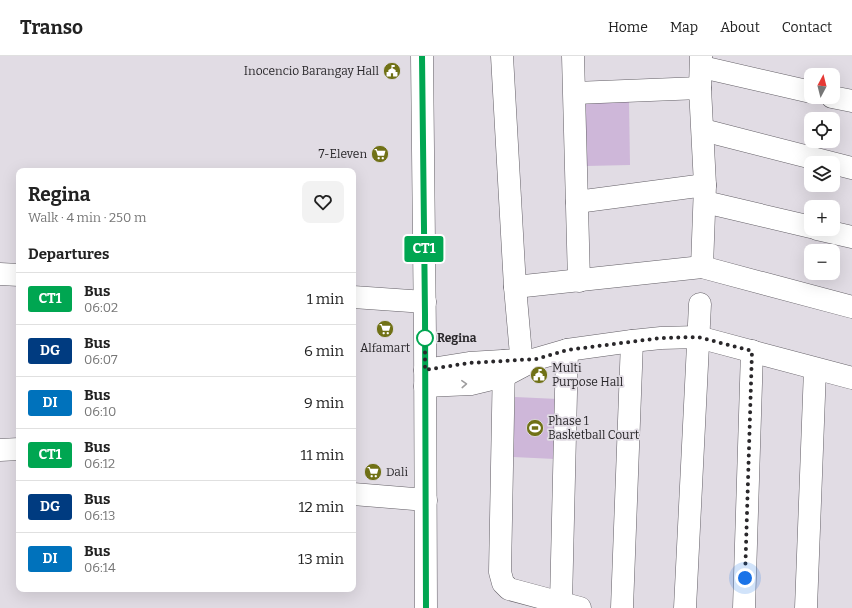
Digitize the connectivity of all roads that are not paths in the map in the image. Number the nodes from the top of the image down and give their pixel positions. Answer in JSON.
{"nodes":[{"id":1,"x":422,"y":56,"type":"edge"},
{"id":2,"x":502,"y":56,"type":"edge"},
{"id":3,"x":573,"y":56,"type":"edge"},
{"id":4,"x":701,"y":70,"type":"edge"},
{"id":5,"x":804,"y":91,"type":"edge"},
{"id":6,"x":574,"y":93,"type":"junction"},
{"id":7,"x":840,"y":99,"type":"edge"},
{"id":8,"x":852,"y":102,"type":"edge"},
{"id":9,"x":703,"y":130,"type":"junction"},
{"id":10,"x":852,"y":168,"type":"edge"},
{"id":11,"x":705,"y":194,"type":"junction"},
{"id":12,"x":577,"y":202,"type":"junction"},
{"id":13,"x":804,"y":226,"type":"edge"},
{"id":14,"x":840,"y":234,"type":"edge"},
{"id":15,"x":852,"y":237,"type":"edge"},
{"id":16,"x":702,"y":267,"type":"junction"},
{"id":17,"x":0,"y":274,"type":"edge"},
{"id":18,"x":16,"y":275,"type":"edge"},
{"id":19,"x":579,"y":280,"type":"junction"},
{"id":20,"x":515,"y":287,"type":"junction"},
{"id":21,"x":356,"y":297,"type":"edge"},
{"id":22,"x":425,"y":302,"type":"junction"},
{"id":23,"x":700,"y":304,"type":"dead end"},
{"id":24,"x":852,"y":307,"type":"edge"},
{"id":25,"x":698,"y":337,"type":"junction"},
{"id":26,"x":632,"y":341,"type":"junction"},
{"id":27,"x":567,"y":350,"type":"junction"},
{"id":28,"x":752,"y":351,"type":"junction"},
{"id":29,"x":517,"y":364,"type":"junction"},
{"id":30,"x":814,"y":369,"type":"junction"},
{"id":31,"x":425,"y":378,"type":"junction"},
{"id":32,"x":852,"y":378,"type":"edge"},
{"id":33,"x":16,"y":449,"type":"edge"},
{"id":34,"x":0,"y":450,"type":"edge"},
{"id":35,"x":356,"y":494,"type":"edge"},
{"id":36,"x":426,"y":500,"type":"junction"},
{"id":37,"x":571,"y":605,"type":"edge"},
{"id":38,"x":426,"y":608,"type":"edge"},
{"id":39,"x":622,"y":608,"type":"edge"},
{"id":40,"x":685,"y":608,"type":"edge"},
{"id":41,"x":744,"y":608,"type":"edge"},
{"id":42,"x":806,"y":608,"type":"edge"}],
"edges":[{"from":1,"to":22,"type":"street"},
{"from":2,"to":20,"type":"street"},
{"from":3,"to":6,"type":"street"},
{"from":4,"to":5,"type":"street"},
{"from":4,"to":6,"type":"street"},
{"from":4,"to":9,"type":"street"},
{"from":6,"to":12,"type":"street"},
{"from":7,"to":8,"type":"street"},
{"from":9,"to":10,"type":"street"},
{"from":9,"to":11,"type":"street"},
{"from":11,"to":12,"type":"street"},
{"from":11,"to":13,"type":"street"},
{"from":11,"to":16,"type":"street"},
{"from":12,"to":19,"type":"street"},
{"from":14,"to":15,"type":"street"},
{"from":16,"to":19,"type":"street"},
{"from":16,"to":24,"type":"street"},
{"from":17,"to":18,"type":"street"},
{"from":19,"to":20,"type":"street"},
{"from":20,"to":29,"type":"street"},
{"from":21,"to":22,"type":"street"},
{"from":22,"to":31,"type":"street"},
{"from":23,"to":25,"type":"street"},
{"from":25,"to":26,"type":"street"},
{"from":25,"to":28,"type":"street"},
{"from":25,"to":40,"type":"street"},
{"from":26,"to":27,"type":"street"},
{"from":26,"to":39,"type":"street"},
{"from":27,"to":29,"type":"street"},
{"from":27,"to":37,"type":"street"},
{"from":28,"to":30,"type":"street"},
{"from":28,"to":41,"type":"street"},
{"from":29,"to":31,"type":"street"},
{"from":29,"to":37,"type":"street"},
{"from":30,"to":32,"type":"street"},
{"from":30,"to":42,"type":"street"},
{"from":31,"to":36,"type":"street"},
{"from":33,"to":34,"type":"street"},
{"from":35,"to":36,"type":"street"},
{"from":36,"to":38,"type":"street"}]}
